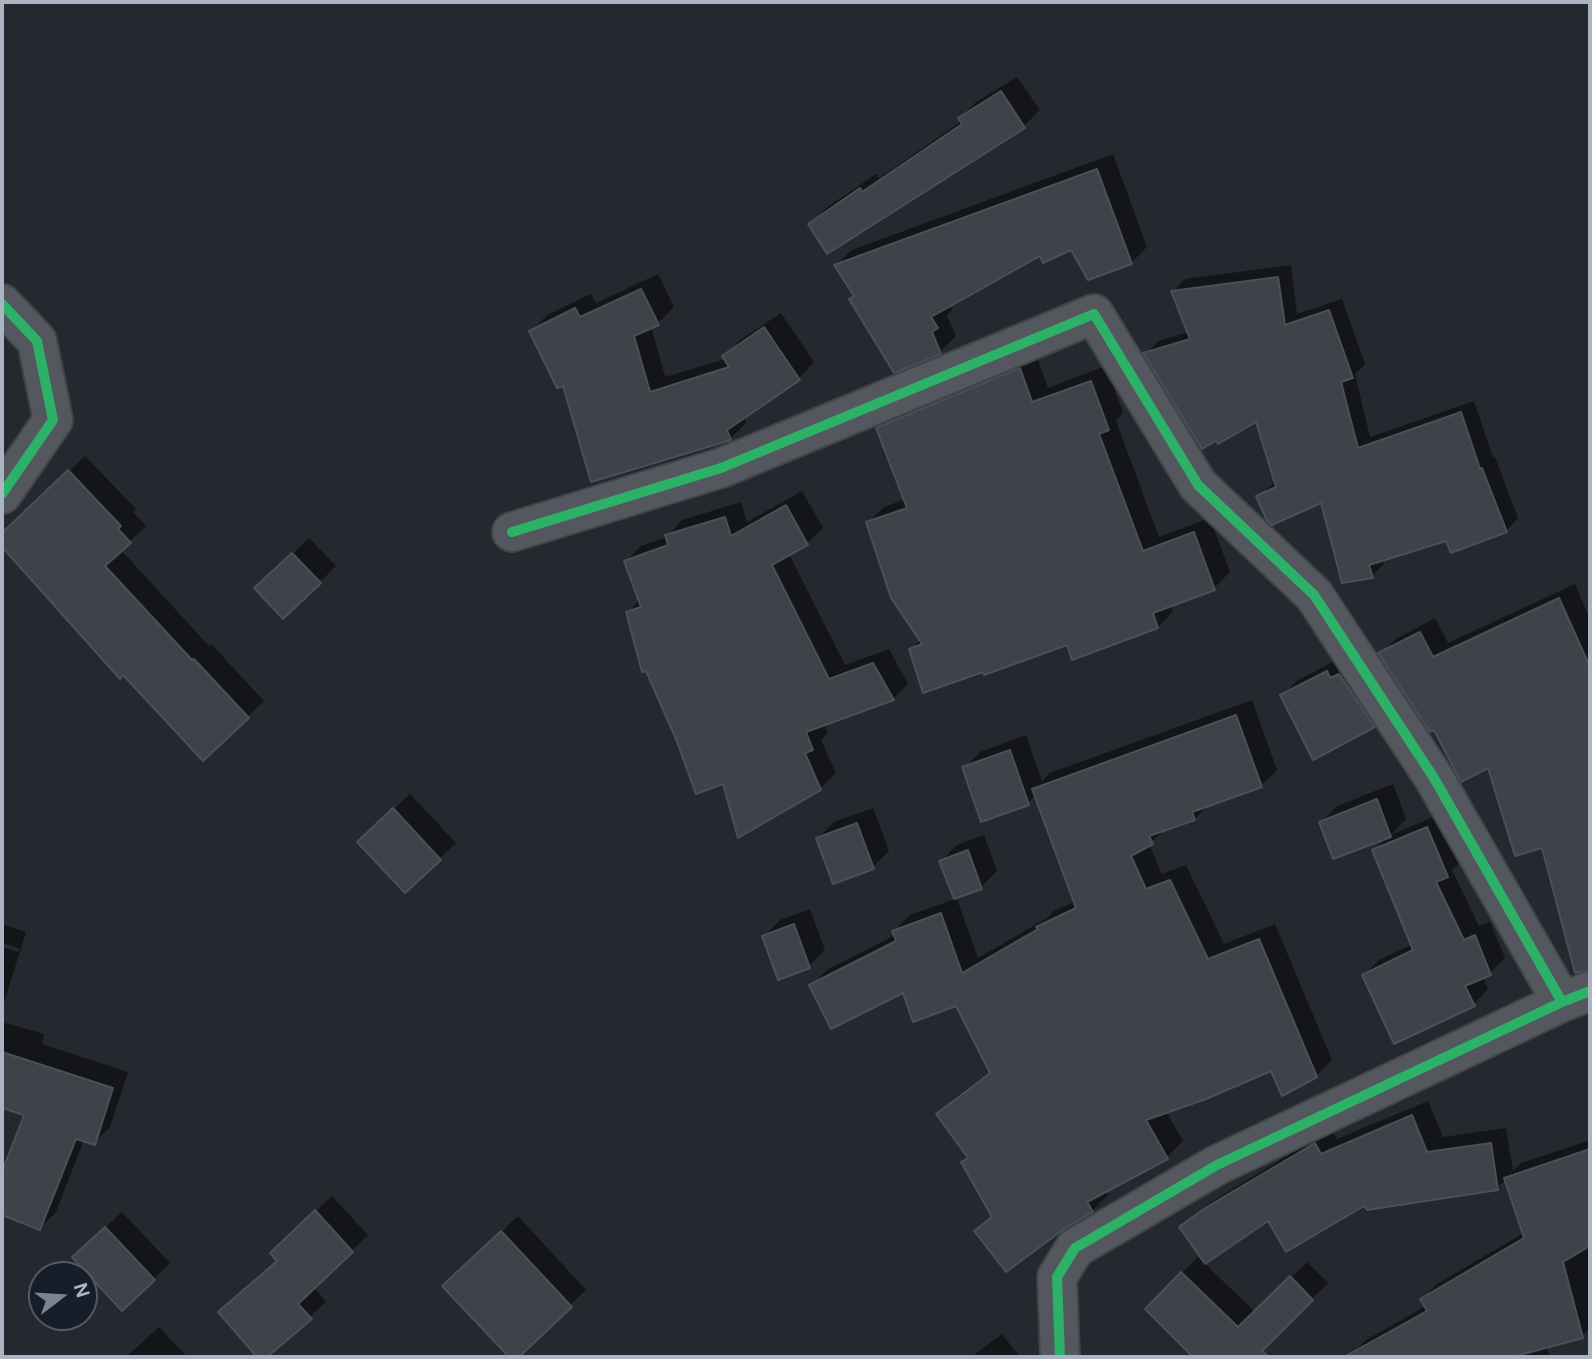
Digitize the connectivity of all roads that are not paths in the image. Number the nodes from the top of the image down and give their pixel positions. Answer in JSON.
{"nodes":[{"id":1,"x":2,"y":304,"type":"edge"},
{"id":2,"x":2,"y":494,"type":"edge"},
{"id":3,"x":512,"y":532,"type":"dead end"},
{"id":4,"x":1576,"y":996,"type":"edge"},
{"id":5,"x":1060,"y":1357,"type":"edge"}],
"edges":[{"from":1,"to":2,"type":"street"},
{"from":3,"to":4,"type":"street"},
{"from":4,"to":5,"type":"street"}]}
